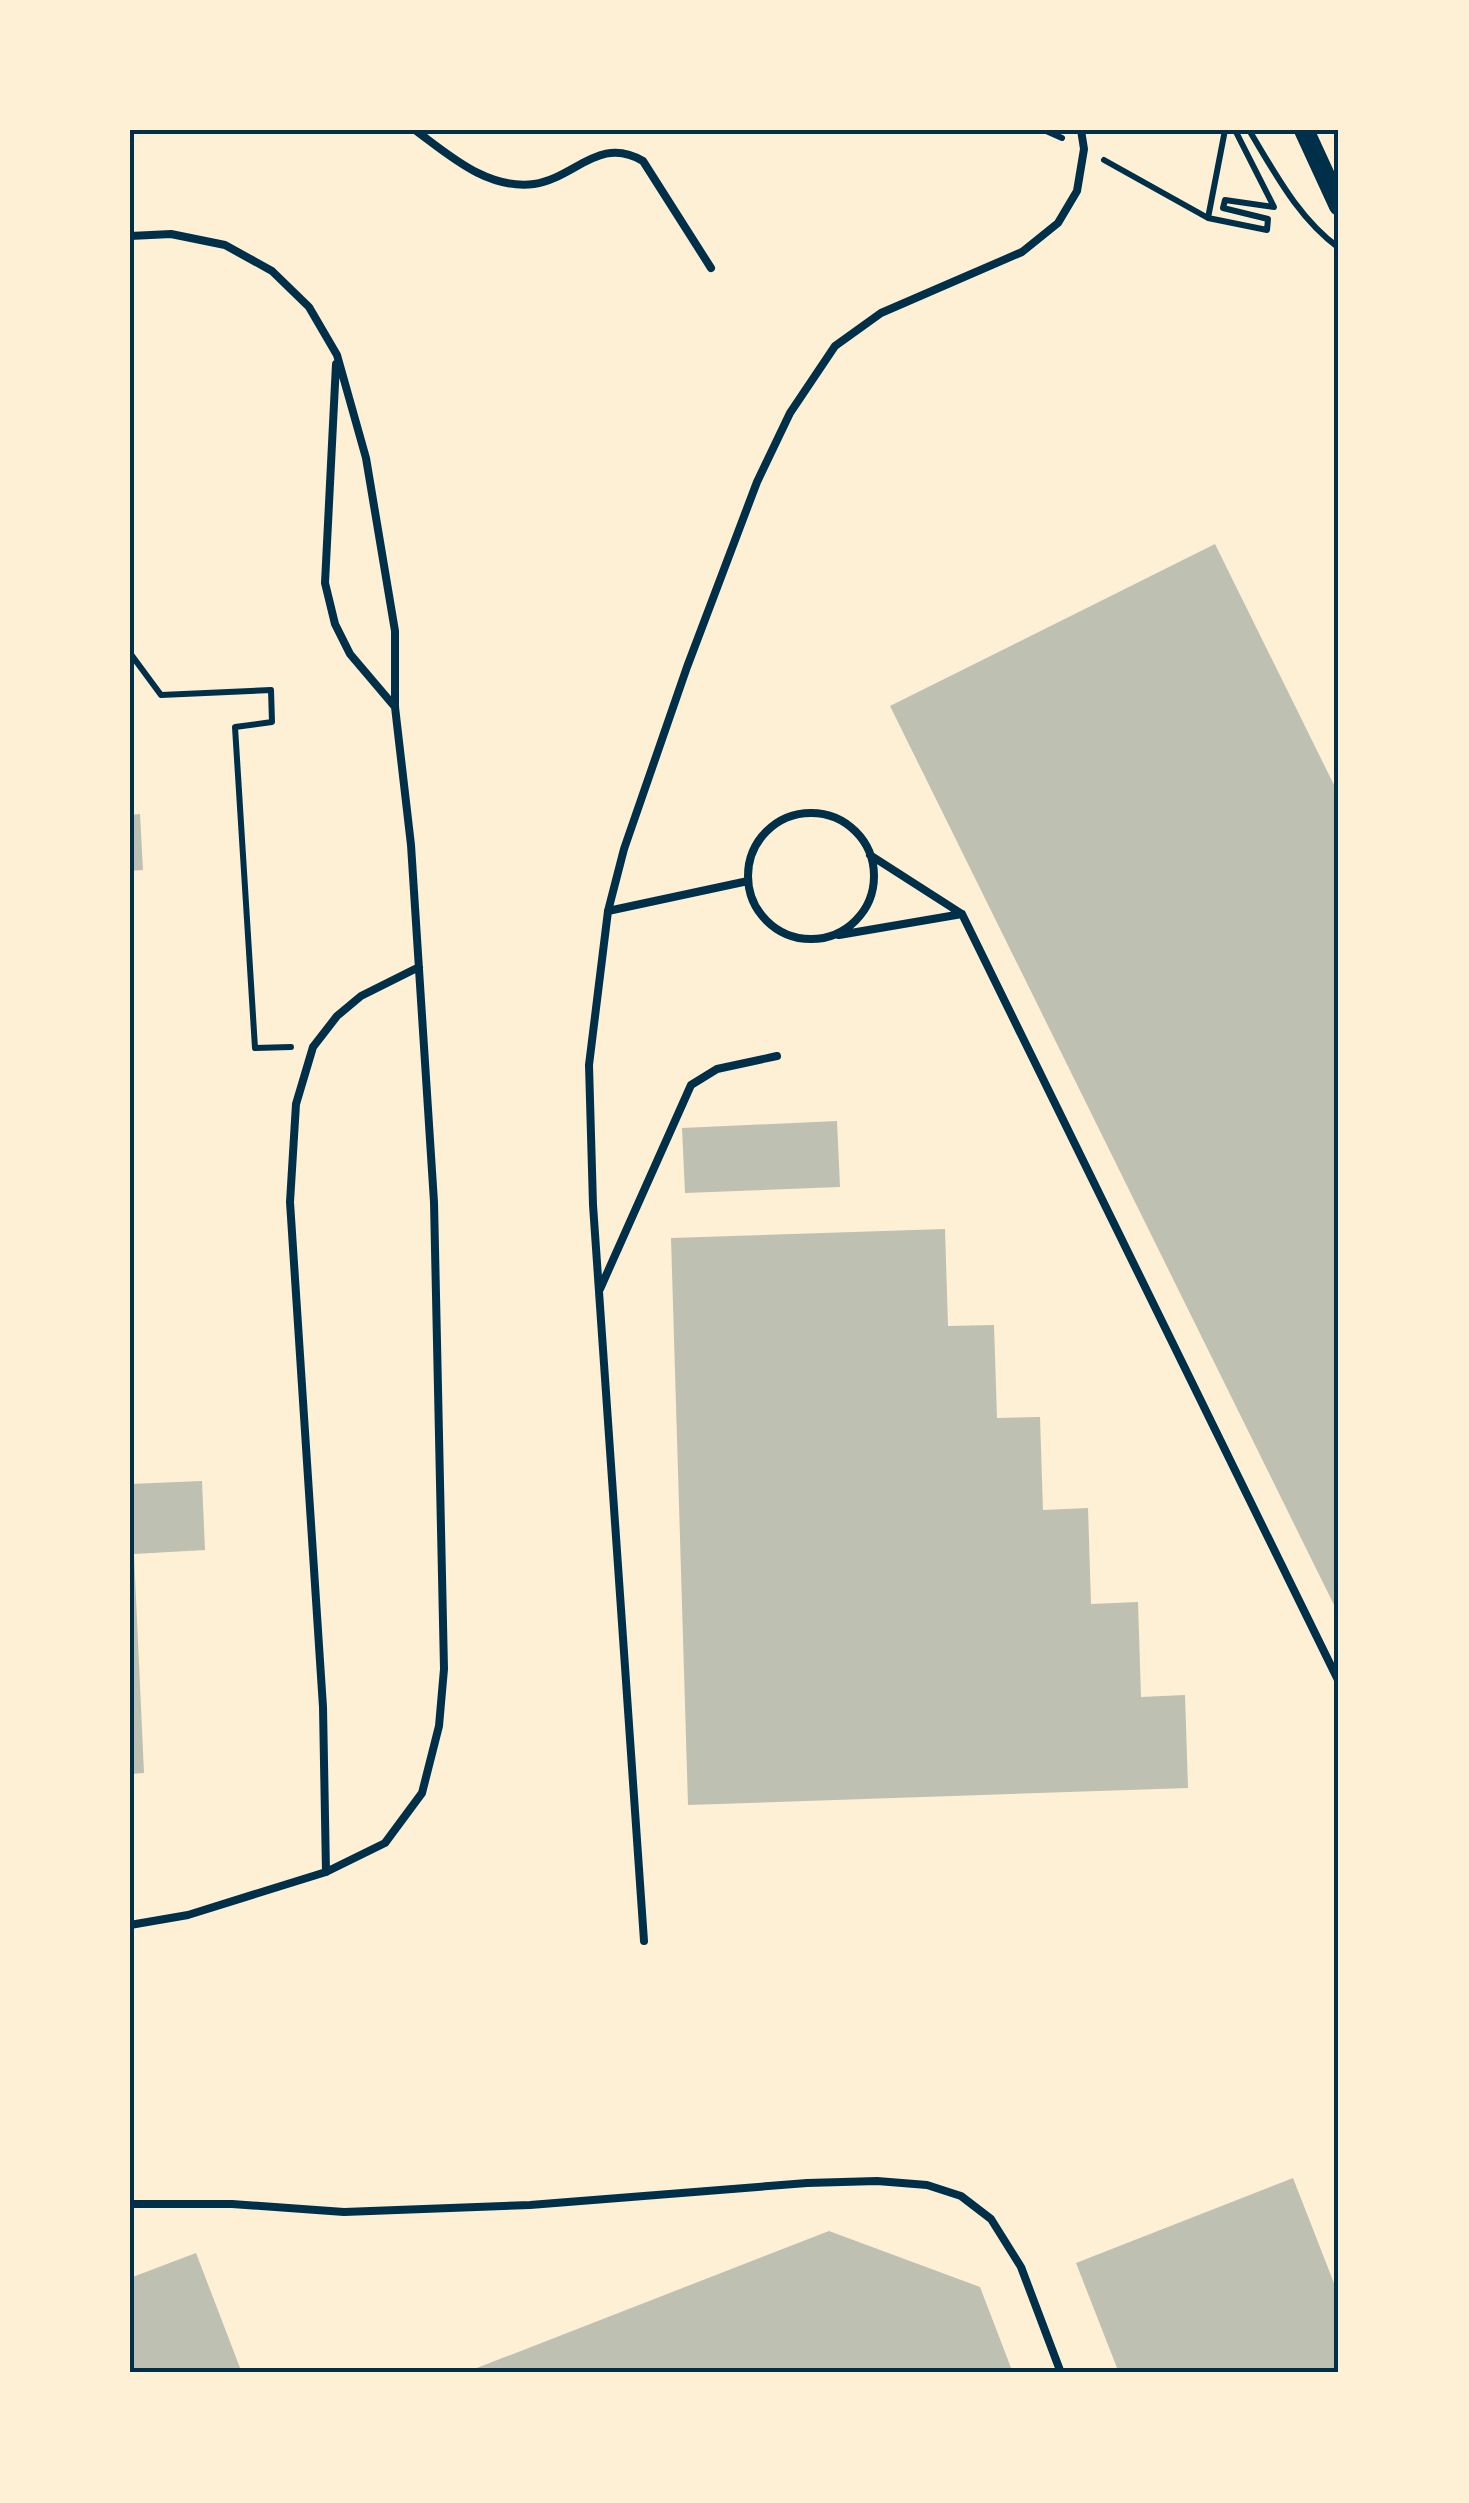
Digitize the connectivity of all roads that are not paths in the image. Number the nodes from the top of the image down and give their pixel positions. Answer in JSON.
{"nodes":[{"id":1,"x":414,"y":130,"type":"edge"},
{"id":2,"x":1081,"y":130,"type":"edge"},
{"id":3,"x":1304,"y":130,"type":"edge"},
{"id":4,"x":1339,"y":206,"type":"edge"},
{"id":5,"x":130,"y":236,"type":"edge"},
{"id":6,"x":711,"y":268,"type":"dead end"},
{"id":7,"x":337,"y":354,"type":"junction"},
{"id":8,"x":395,"y":707,"type":"junction"},
{"id":9,"x":870,"y":855,"type":"junction"},
{"id":10,"x":748,"y":880,"type":"junction"},
{"id":11,"x":608,"y":912,"type":"junction"},
{"id":12,"x":962,"y":914,"type":"junction"},
{"id":13,"x":830,"y":937,"type":"junction"},
{"id":14,"x":419,"y":967,"type":"junction"},
{"id":15,"x":778,"y":1056,"type":"dead end"},
{"id":16,"x":599,"y":1290,"type":"junction"},
{"id":17,"x":1339,"y":1682,"type":"edge"},
{"id":18,"x":326,"y":1872,"type":"junction"},
{"id":19,"x":130,"y":1925,"type":"edge"},
{"id":20,"x":644,"y":1941,"type":"dead end"},
{"id":21,"x":130,"y":2204,"type":"edge"},
{"id":22,"x":1061,"y":2373,"type":"edge"}],
"edges":[{"from":1,"to":6,"type":"lane"},
{"from":2,"to":11,"type":"lane"},
{"from":3,"to":4,"type":"main road"},
{"from":5,"to":7,"type":"lane"},
{"from":7,"to":8,"type":"lane"},
{"from":7,"to":8,"type":"lane"},
{"from":8,"to":14,"type":"lane"},
{"from":9,"to":10,"type":"lane"},
{"from":9,"to":12,"type":"lane"},
{"from":9,"to":13,"type":"lane"},
{"from":10,"to":11,"type":"lane"},
{"from":10,"to":13,"type":"lane"},
{"from":11,"to":16,"type":"lane"},
{"from":12,"to":13,"type":"lane"},
{"from":12,"to":17,"type":"lane"},
{"from":14,"to":18,"type":"lane"},
{"from":14,"to":18,"type":"lane"},
{"from":15,"to":16,"type":"lane"},
{"from":16,"to":20,"type":"lane"},
{"from":18,"to":19,"type":"lane"},
{"from":21,"to":22,"type":"lane"}]}
